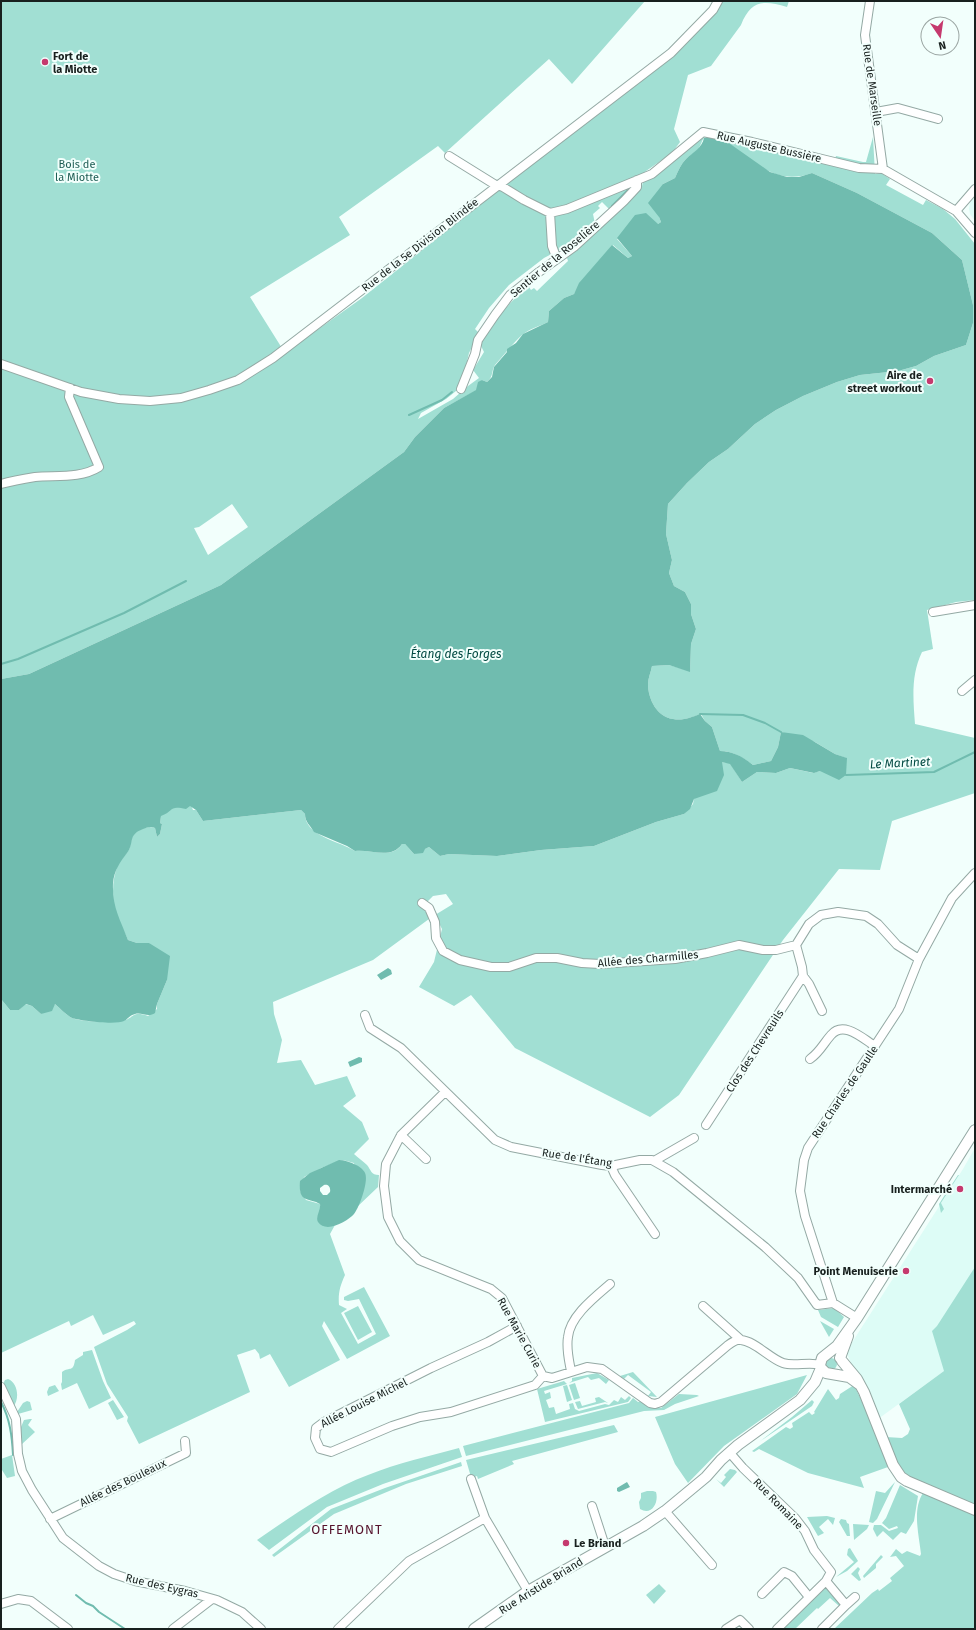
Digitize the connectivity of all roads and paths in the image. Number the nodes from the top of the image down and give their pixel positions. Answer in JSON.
{"nodes":[{"id":1,"x":718,"y":1,"type":"edge"},
{"id":2,"x":870,"y":1,"type":"edge"},
{"id":3,"x":876,"y":112,"type":"junction"},
{"id":4,"x":938,"y":119,"type":"dead end"},
{"id":5,"x":450,"y":156,"type":"dead end"},
{"id":6,"x":883,"y":169,"type":"junction"},
{"id":7,"x":637,"y":180,"type":"junction"},
{"id":8,"x":498,"y":186,"type":"junction"},
{"id":9,"x":975,"y":189,"type":"edge"},
{"id":10,"x":956,"y":211,"type":"junction"},
{"id":11,"x":550,"y":213,"type":"junction"},
{"id":12,"x":975,"y":233,"type":"edge"},
{"id":13,"x":557,"y":259,"type":"junction"},
{"id":14,"x":1,"y":364,"type":"edge"},
{"id":15,"x":70,"y":388,"type":"junction"},
{"id":16,"x":461,"y":389,"type":"dead end"},
{"id":17,"x":1,"y":484,"type":"edge"},
{"id":18,"x":975,"y":605,"type":"edge"},
{"id":19,"x":932,"y":612,"type":"dead end"},
{"id":20,"x":975,"y":680,"type":"edge"},
{"id":21,"x":962,"y":690,"type":"dead end"},
{"id":22,"x":975,"y":873,"type":"edge"},
{"id":23,"x":426,"y":905,"type":"dead end"},
{"id":24,"x":796,"y":944,"type":"junction"},
{"id":25,"x":918,"y":959,"type":"junction"},
{"id":26,"x":803,"y":976,"type":"junction"},
{"id":27,"x":822,"y":1011,"type":"dead end"},
{"id":28,"x":365,"y":1016,"type":"dead end"},
{"id":29,"x":875,"y":1046,"type":"junction"},
{"id":30,"x":810,"y":1059,"type":"dead end"},
{"id":31,"x":446,"y":1092,"type":"junction"},
{"id":32,"x":706,"y":1125,"type":"dead end"},
{"id":33,"x":975,"y":1130,"type":"edge"},
{"id":34,"x":401,"y":1134,"type":"junction"},
{"id":35,"x":694,"y":1138,"type":"dead end"},
{"id":36,"x":426,"y":1159,"type":"dead end"},
{"id":37,"x":654,"y":1161,"type":"junction"},
{"id":38,"x":612,"y":1166,"type":"junction"},
{"id":39,"x":655,"y":1234,"type":"dead end"},
{"id":40,"x":610,"y":1284,"type":"dead end"},
{"id":41,"x":833,"y":1303,"type":"junction"},
{"id":42,"x":703,"y":1306,"type":"dead end"},
{"id":43,"x":857,"y":1318,"type":"junction"},
{"id":44,"x":517,"y":1326,"type":"junction"},
{"id":45,"x":741,"y":1340,"type":"junction"},
{"id":46,"x":841,"y":1360,"type":"junction"},
{"id":47,"x":823,"y":1361,"type":"junction"},
{"id":48,"x":571,"y":1372,"type":"junction"},
{"id":49,"x":834,"y":1374,"type":"junction"},
{"id":50,"x":543,"y":1376,"type":"junction"},
{"id":51,"x":860,"y":1385,"type":"junction"},
{"id":52,"x":1,"y":1387,"type":"edge"},
{"id":53,"x":185,"y":1441,"type":"dead end"},
{"id":54,"x":732,"y":1455,"type":"junction"},
{"id":55,"x":471,"y":1479,"type":"dead end"},
{"id":56,"x":592,"y":1506,"type":"dead end"},
{"id":57,"x":975,"y":1510,"type":"edge"},
{"id":58,"x":665,"y":1511,"type":"junction"},
{"id":59,"x":485,"y":1518,"type":"junction"},
{"id":60,"x":50,"y":1519,"type":"junction"},
{"id":61,"x":605,"y":1546,"type":"junction"},
{"id":62,"x":712,"y":1565,"type":"dead end"},
{"id":63,"x":826,"y":1581,"type":"junction"},
{"id":64,"x":528,"y":1591,"type":"junction"},
{"id":65,"x":762,"y":1594,"type":"dead end"},
{"id":66,"x":809,"y":1597,"type":"junction"},
{"id":67,"x":855,"y":1597,"type":"dead end"},
{"id":68,"x":212,"y":1599,"type":"junction"},
{"id":69,"x":1,"y":1604,"type":"edge"},
{"id":70,"x":846,"y":1605,"type":"junction"},
{"id":71,"x":68,"y":1629,"type":"edge"},
{"id":72,"x":173,"y":1629,"type":"edge"},
{"id":73,"x":261,"y":1629,"type":"edge"},
{"id":74,"x":338,"y":1629,"type":"edge"},
{"id":75,"x":474,"y":1629,"type":"edge"},
{"id":76,"x":726,"y":1629,"type":"edge"},
{"id":77,"x":749,"y":1629,"type":"edge"},
{"id":78,"x":777,"y":1629,"type":"edge"},
{"id":79,"x":822,"y":1629,"type":"edge"}],
"edges":[{"from":1,"to":8,"type":"street","name":"Rue de la 5e Division Blindée"},
{"from":2,"to":3,"type":"street","name":"Rue de Marseille"},
{"from":3,"to":4,"type":"street"},
{"from":3,"to":6,"type":"street","name":"Rue de Marseille"},
{"from":5,"to":8,"type":"street"},
{"from":6,"to":7,"type":"street","name":"Rue Auguste Bussière"},
{"from":6,"to":10,"type":"street","name":"Rue Auguste Bussière"},
{"from":7,"to":11,"type":"street","name":"Rue Auguste Bussière"},
{"from":7,"to":13,"type":"street","name":"Sentier de la Roselière"},
{"from":8,"to":11,"type":"street"},
{"from":8,"to":15,"type":"street","name":"Rue de la 5e Division Blindée"},
{"from":9,"to":10,"type":"street"},
{"from":10,"to":12,"type":"street","name":"Rue Auguste Bussière"},
{"from":11,"to":13,"type":"street"},
{"from":13,"to":16,"type":"street","name":"Sentier de la Roselière"},
{"from":14,"to":15,"type":"street","name":"Rue de la 5e Division Blindée"},
{"from":15,"to":17,"type":"street"},
{"from":18,"to":19,"type":"street"},
{"from":20,"to":21,"type":"street"},
{"from":22,"to":25,"type":"street","name":"Rue Charles de Gaulle"},
{"from":23,"to":24,"type":"street","name":"Allée des Charmilles"},
{"from":24,"to":25,"type":"street"},
{"from":24,"to":26,"type":"street"},
{"from":25,"to":29,"type":"street","name":"Rue Charles de Gaulle"},
{"from":26,"to":27,"type":"street"},
{"from":26,"to":32,"type":"street","name":"Clos des Chevreuils"},
{"from":28,"to":31,"type":"street","name":"Rue de l'Étang"},
{"from":29,"to":30,"type":"street"},
{"from":29,"to":41,"type":"street","name":"Rue Charles de Gaulle"},
{"from":31,"to":34,"type":"street","name":"Rue Marie Curie"},
{"from":31,"to":38,"type":"street","name":"Rue de l'Étang"},
{"from":33,"to":43,"type":"street","name":"Rue Aristide Briand"},
{"from":34,"to":36,"type":"street"},
{"from":34,"to":44,"type":"street","name":"Rue Marie Curie"},
{"from":35,"to":37,"type":"street"},
{"from":37,"to":38,"type":"street","name":"Rue de l'Étang"},
{"from":37,"to":41,"type":"street"},
{"from":38,"to":39,"type":"street"},
{"from":40,"to":48,"type":"street"},
{"from":41,"to":43,"type":"street"},
{"from":42,"to":45,"type":"street"},
{"from":43,"to":46,"type":"street","name":"Rue Aristide Briand"},
{"from":43,"to":47,"type":"street","name":"Rue Aristide Briand"},
{"from":44,"to":50,"type":"street","name":"Rue Marie Curie"},
{"from":44,"to":50,"type":"street","name":"Allée Louise Michel"},
{"from":45,"to":47,"type":"street"},
{"from":45,"to":48,"type":"street","name":"Rue Marie Curie"},
{"from":46,"to":47,"type":"street"},
{"from":46,"to":49,"type":"street"},
{"from":46,"to":51,"type":"street"},
{"from":47,"to":49,"type":"street"},
{"from":47,"to":54,"type":"street","name":"Rue Aristide Briand"},
{"from":48,"to":50,"type":"street","name":"Rue Marie Curie"},
{"from":49,"to":51,"type":"street"},
{"from":49,"to":54,"type":"street","name":"Rue Aristide Briand"},
{"from":51,"to":57,"type":"street"},
{"from":52,"to":60,"type":"street","name":"Rue des Eygras"},
{"from":53,"to":60,"type":"street","name":"Allée des Bouleaux"},
{"from":54,"to":58,"type":"street","name":"Rue Aristide Briand"},
{"from":54,"to":63,"type":"street","name":"Rue Romaine"},
{"from":55,"to":59,"type":"street"},
{"from":56,"to":61,"type":"street"},
{"from":58,"to":61,"type":"street","name":"Rue Aristide Briand"},
{"from":58,"to":62,"type":"street"},
{"from":59,"to":64,"type":"street"},
{"from":59,"to":74,"type":"street"},
{"from":60,"to":68,"type":"street","name":"Rue des Eygras"},
{"from":61,"to":64,"type":"street","name":"Rue Aristide Briand"},
{"from":63,"to":66,"type":"street"},
{"from":63,"to":70,"type":"street"},
{"from":64,"to":75,"type":"street","name":"Rue Aristide Briand"},
{"from":65,"to":66,"type":"street"},
{"from":66,"to":78,"type":"street"},
{"from":67,"to":70,"type":"street"},
{"from":68,"to":72,"type":"street"},
{"from":68,"to":73,"type":"street","name":"Rue des Eygras"},
{"from":69,"to":71,"type":"street"},
{"from":70,"to":79,"type":"street"},
{"from":76,"to":77,"type":"street"}]}
